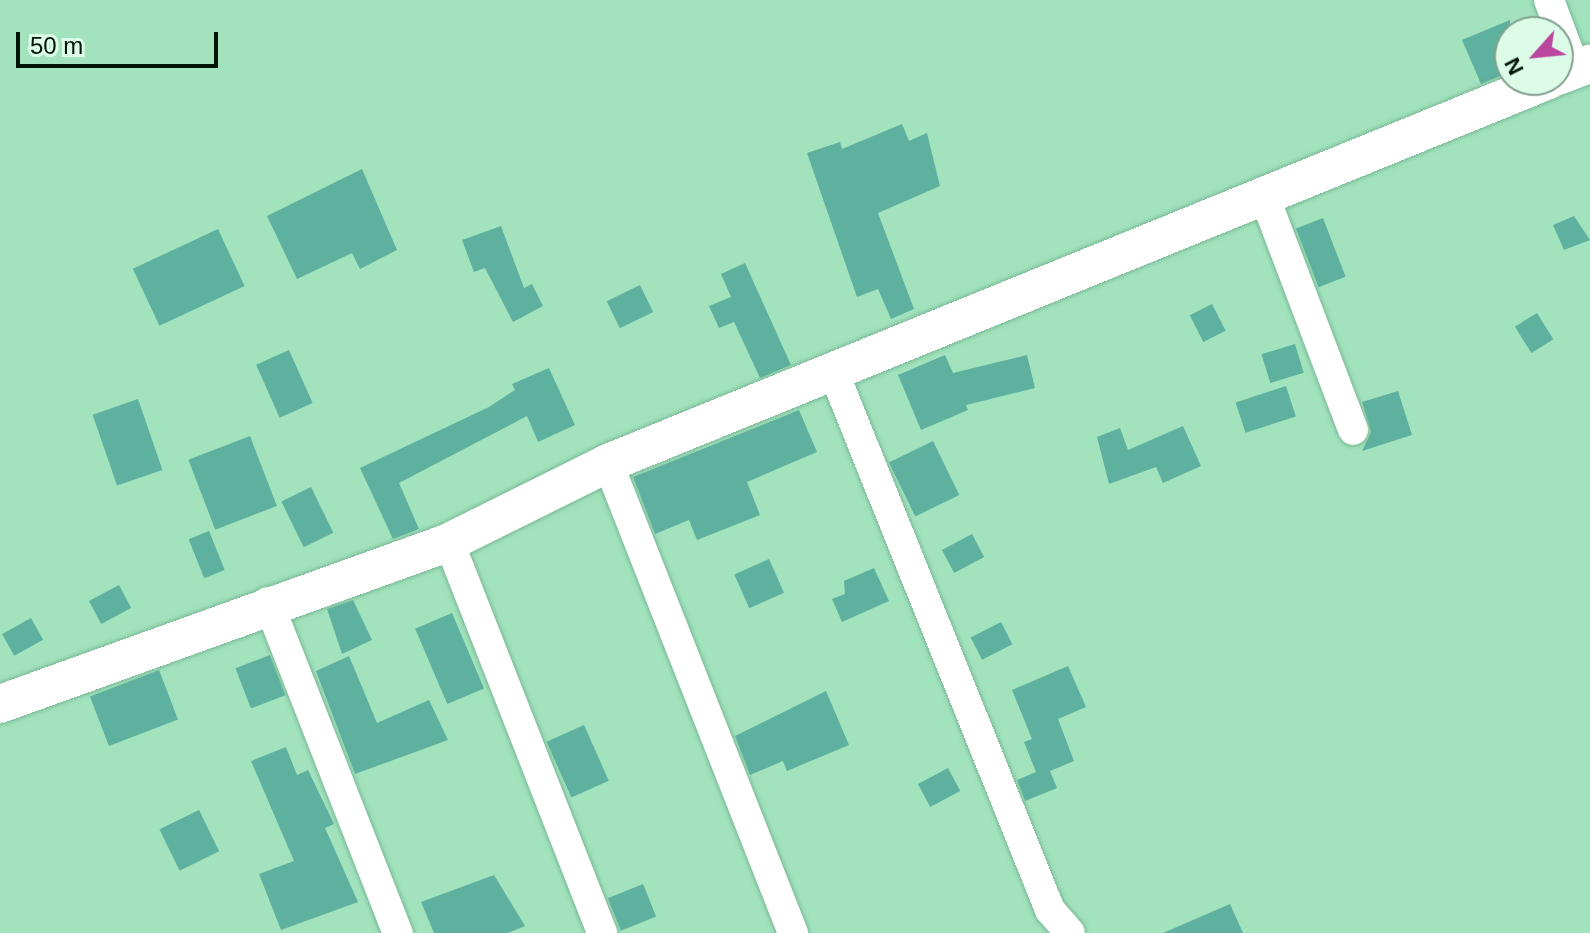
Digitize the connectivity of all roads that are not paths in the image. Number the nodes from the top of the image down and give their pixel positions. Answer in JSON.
{"nodes":[{"id":1,"x":1510,"y":96,"type":"edge"},
{"id":2,"x":1265,"y":198,"type":"junction"},
{"id":3,"x":834,"y":373,"type":"junction"},
{"id":4,"x":1353,"y":430,"type":"dead end"},
{"id":5,"x":608,"y":463,"type":"junction"},
{"id":6,"x":449,"y":542,"type":"junction"},
{"id":7,"x":268,"y":602,"type":"junction"},
{"id":8,"x":0,"y":704,"type":"edge"},
{"id":9,"x":398,"y":933,"type":"edge"},
{"id":10,"x":602,"y":933,"type":"edge"},
{"id":11,"x":793,"y":933,"type":"edge"},
{"id":12,"x":1070,"y":933,"type":"edge"}],
"edges":[{"from":1,"to":2,"type":"street"},
{"from":2,"to":3,"type":"street"},
{"from":2,"to":4,"type":"street"},
{"from":3,"to":5,"type":"street"},
{"from":3,"to":12,"type":"street"},
{"from":5,"to":6,"type":"street"},
{"from":5,"to":11,"type":"street"},
{"from":6,"to":7,"type":"street"},
{"from":6,"to":10,"type":"street"},
{"from":7,"to":8,"type":"street"},
{"from":7,"to":9,"type":"street"}]}
